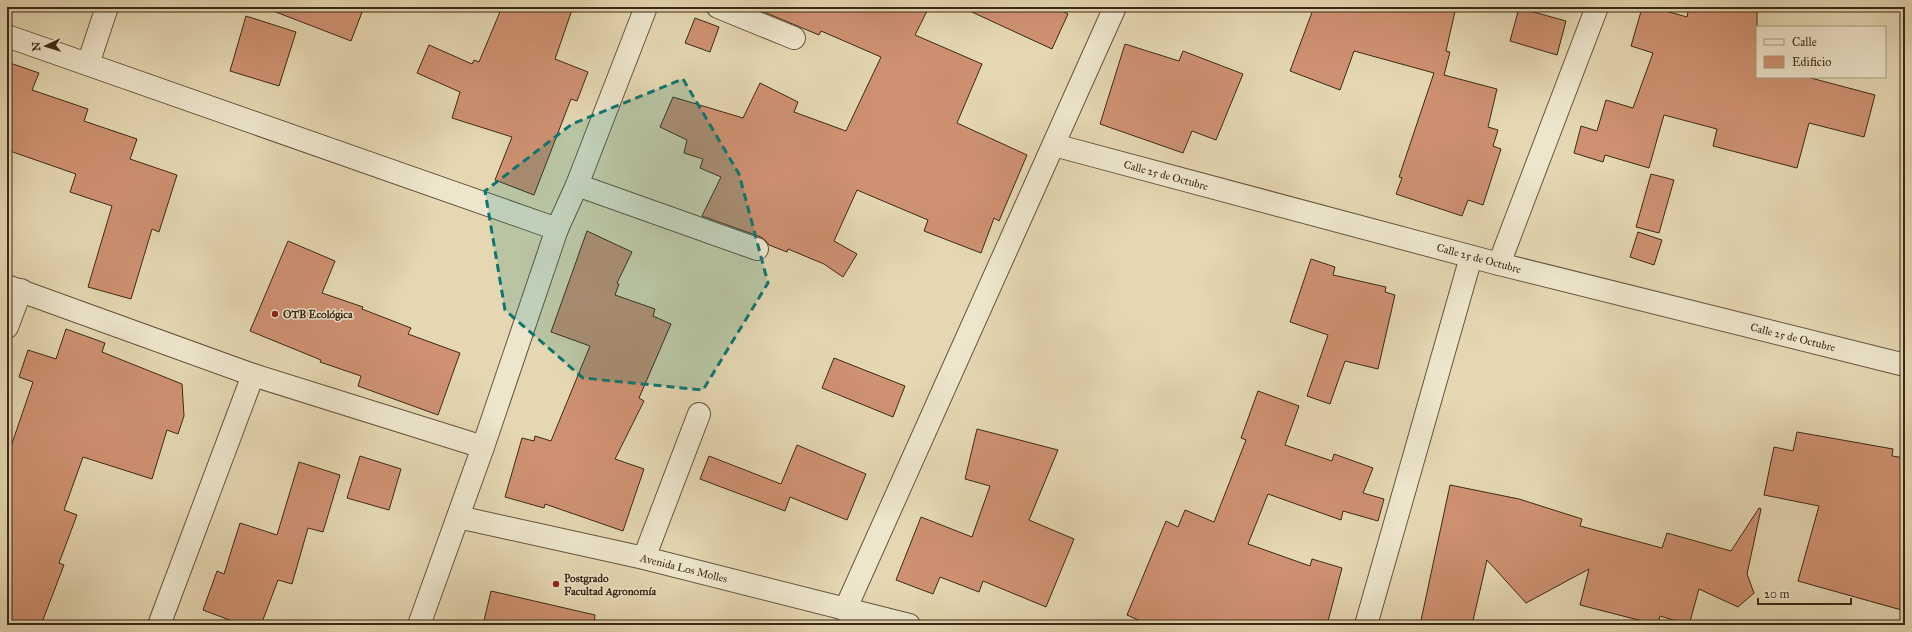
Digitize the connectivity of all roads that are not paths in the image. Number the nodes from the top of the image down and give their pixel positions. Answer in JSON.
{"nodes":[{"id":1,"x":107,"y":7,"type":"edge"},
{"id":2,"x":646,"y":7,"type":"edge"},
{"id":3,"x":718,"y":7,"type":"edge"},
{"id":4,"x":1115,"y":7,"type":"edge"},
{"id":5,"x":1596,"y":7,"type":"edge"},
{"id":6,"x":7,"y":36,"type":"edge"},
{"id":7,"x":794,"y":38,"type":"dead end"},
{"id":8,"x":88,"y":64,"type":"junction"},
{"id":9,"x":1054,"y":145,"type":"junction"},
{"id":10,"x":577,"y":185,"type":"junction"},
{"id":11,"x":557,"y":229,"type":"junction"},
{"id":12,"x":757,"y":249,"type":"dead end"},
{"id":13,"x":1471,"y":256,"type":"junction"},
{"id":14,"x":1499,"y":264,"type":"junction"},
{"id":15,"x":14,"y":288,"type":"edge"},
{"id":16,"x":7,"y":327,"type":"edge"},
{"id":17,"x":1905,"y":365,"type":"edge"},
{"id":18,"x":254,"y":375,"type":"junction"},
{"id":19,"x":699,"y":414,"type":"dead end"},
{"id":20,"x":483,"y":447,"type":"junction"},
{"id":21,"x":458,"y":517,"type":"junction"},
{"id":22,"x":644,"y":558,"type":"junction"},
{"id":23,"x":845,"y":610,"type":"junction"},
{"id":24,"x":159,"y":625,"type":"edge"},
{"id":25,"x":419,"y":625,"type":"edge"},
{"id":26,"x":909,"y":625,"type":"edge"},
{"id":27,"x":1366,"y":625,"type":"edge"}],
"edges":[{"from":1,"to":8,"type":"street"},
{"from":2,"to":10,"type":"street"},
{"from":3,"to":7,"type":"street"},
{"from":4,"to":9,"type":"street"},
{"from":5,"to":14,"type":"street"},
{"from":6,"to":8,"type":"street"},
{"from":8,"to":11,"type":"street"},
{"from":9,"to":13,"type":"street","name":"Calle 25 de Octubre"},
{"from":9,"to":23,"type":"street"},
{"from":10,"to":11,"type":"street"},
{"from":10,"to":12,"type":"street"},
{"from":11,"to":20,"type":"street"},
{"from":13,"to":14,"type":"street","name":"Calle 25 de Octubre"},
{"from":13,"to":27,"type":"street"},
{"from":14,"to":17,"type":"street","name":"Calle 25 de Octubre"},
{"from":15,"to":16,"type":"street"},
{"from":15,"to":18,"type":"street"},
{"from":18,"to":20,"type":"street"},
{"from":18,"to":24,"type":"street"},
{"from":19,"to":22,"type":"street"},
{"from":20,"to":21,"type":"street"},
{"from":21,"to":22,"type":"street","name":"Avenida Los Molles"},
{"from":21,"to":25,"type":"street"},
{"from":22,"to":23,"type":"street","name":"Avenida Los Molles"},
{"from":23,"to":26,"type":"street","name":"Avenida Los Molles"}]}
